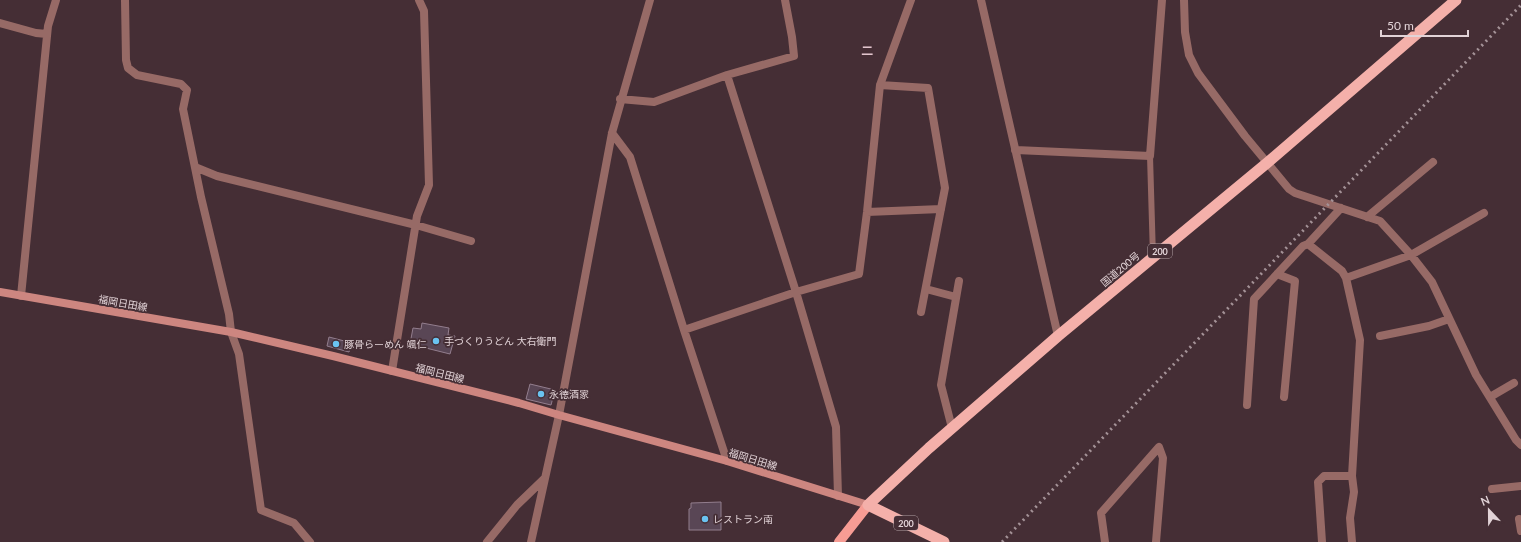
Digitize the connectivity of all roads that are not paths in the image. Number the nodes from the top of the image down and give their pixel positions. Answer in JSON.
{"nodes":[{"id":1,"x":56,"y":0,"type":"edge"},
{"id":2,"x":125,"y":0,"type":"edge"},
{"id":3,"x":419,"y":0,"type":"edge"},
{"id":4,"x":650,"y":0,"type":"edge"},
{"id":5,"x":786,"y":0,"type":"edge"},
{"id":6,"x":911,"y":0,"type":"edge"},
{"id":7,"x":981,"y":0,"type":"edge"},
{"id":8,"x":1162,"y":0,"type":"edge"},
{"id":9,"x":1184,"y":0,"type":"edge"},
{"id":10,"x":1456,"y":0,"type":"edge"},
{"id":11,"x":0,"y":23,"type":"edge"},
{"id":12,"x":47,"y":34,"type":"junction"},
{"id":13,"x":727,"y":76,"type":"junction"},
{"id":14,"x":880,"y":85,"type":"junction"},
{"id":15,"x":620,"y":99,"type":"junction"},
{"id":16,"x":612,"y":133,"type":"junction"},
{"id":17,"x":1015,"y":150,"type":"junction"},
{"id":18,"x":1150,"y":156,"type":"junction"},
{"id":19,"x":1433,"y":162,"type":"dead end"},
{"id":20,"x":1267,"y":163,"type":"junction"},
{"id":21,"x":195,"y":166,"type":"junction"},
{"id":22,"x":1341,"y":208,"type":"junction"},
{"id":23,"x":941,"y":209,"type":"junction"},
{"id":24,"x":867,"y":212,"type":"junction"},
{"id":25,"x":1484,"y":213,"type":"dead end"},
{"id":26,"x":1367,"y":217,"type":"junction"},
{"id":27,"x":416,"y":225,"type":"junction"},
{"id":28,"x":471,"y":241,"type":"dead end"},
{"id":29,"x":1308,"y":244,"type":"junction"},
{"id":30,"x":1411,"y":255,"type":"junction"},
{"id":31,"x":1153,"y":257,"type":"junction"},
{"id":32,"x":1277,"y":274,"type":"junction"},
{"id":33,"x":1346,"y":278,"type":"junction"},
{"id":34,"x":959,"y":281,"type":"dead end"},
{"id":35,"x":926,"y":289,"type":"junction"},
{"id":36,"x":0,"y":292,"type":"edge"},
{"id":37,"x":796,"y":292,"type":"junction"},
{"id":38,"x":21,"y":296,"type":"junction"},
{"id":39,"x":956,"y":297,"type":"junction"},
{"id":40,"x":921,"y":312,"type":"dead end"},
{"id":41,"x":1450,"y":319,"type":"junction"},
{"id":42,"x":684,"y":330,"type":"junction"},
{"id":43,"x":232,"y":332,"type":"junction"},
{"id":44,"x":1058,"y":336,"type":"junction"},
{"id":45,"x":1380,"y":336,"type":"dead end"},
{"id":46,"x":392,"y":371,"type":"junction"},
{"id":47,"x":1514,"y":383,"type":"dead end"},
{"id":48,"x":1284,"y":397,"type":"dead end"},
{"id":49,"x":1490,"y":397,"type":"junction"},
{"id":50,"x":1247,"y":404,"type":"dead end"},
{"id":51,"x":558,"y":415,"type":"junction"},
{"id":52,"x":952,"y":428,"type":"junction"},
{"id":53,"x":1521,"y":445,"type":"edge"},
{"id":54,"x":727,"y":461,"type":"junction"},
{"id":55,"x":1352,"y":476,"type":"junction"},
{"id":56,"x":544,"y":479,"type":"junction"},
{"id":57,"x":1521,"y":486,"type":"edge"},
{"id":58,"x":1492,"y":489,"type":"dead end"},
{"id":59,"x":838,"y":496,"type":"junction"},
{"id":60,"x":868,"y":505,"type":"junction"},
{"id":61,"x":1520,"y":519,"type":"dead end"},
{"id":62,"x":1521,"y":531,"type":"edge"},
{"id":63,"x":310,"y":542,"type":"edge"},
{"id":64,"x":486,"y":542,"type":"edge"},
{"id":65,"x":531,"y":542,"type":"edge"},
{"id":66,"x":839,"y":542,"type":"edge"},
{"id":67,"x":944,"y":542,"type":"edge"},
{"id":68,"x":1105,"y":542,"type":"edge"},
{"id":69,"x":1156,"y":542,"type":"edge"},
{"id":70,"x":1322,"y":542,"type":"edge"},
{"id":71,"x":1352,"y":542,"type":"edge"}],
"edges":[{"from":1,"to":12,"type":"street"},
{"from":2,"to":21,"type":"street"},
{"from":3,"to":27,"type":"street"},
{"from":4,"to":15,"type":"street"},
{"from":5,"to":13,"type":"street"},
{"from":6,"to":14,"type":"street"},
{"from":7,"to":17,"type":"street"},
{"from":8,"to":18,"type":"street"},
{"from":9,"to":20,"type":"street"},
{"from":10,"to":20,"type":"highway","name":"国道200号","number":"200"},
{"from":11,"to":12,"type":"street"},
{"from":12,"to":38,"type":"street"},
{"from":13,"to":15,"type":"street"},
{"from":13,"to":37,"type":"street"},
{"from":14,"to":23,"type":"street"},
{"from":14,"to":24,"type":"street"},
{"from":15,"to":16,"type":"street"},
{"from":16,"to":42,"type":"street"},
{"from":16,"to":51,"type":"street"},
{"from":17,"to":18,"type":"street"},
{"from":17,"to":44,"type":"street"},
{"from":18,"to":31,"type":"lane"},
{"from":19,"to":26,"type":"street"},
{"from":20,"to":22,"type":"street"},
{"from":20,"to":31,"type":"highway","name":"国道200号","number":"200"},
{"from":21,"to":27,"type":"street"},
{"from":21,"to":43,"type":"street"},
{"from":22,"to":26,"type":"street"},
{"from":22,"to":29,"type":"street"},
{"from":23,"to":24,"type":"street"},
{"from":23,"to":35,"type":"street"},
{"from":24,"to":37,"type":"street"},
{"from":25,"to":30,"type":"street"},
{"from":26,"to":30,"type":"street"},
{"from":27,"to":28,"type":"street"},
{"from":27,"to":46,"type":"street"},
{"from":29,"to":32,"type":"street"},
{"from":29,"to":33,"type":"street"},
{"from":30,"to":33,"type":"street"},
{"from":30,"to":41,"type":"street"},
{"from":31,"to":44,"type":"highway","name":"国道200号","number":"200"},
{"from":32,"to":48,"type":"street"},
{"from":32,"to":50,"type":"street"},
{"from":33,"to":55,"type":"street"},
{"from":34,"to":39,"type":"street"},
{"from":35,"to":39,"type":"street"},
{"from":35,"to":40,"type":"street"},
{"from":36,"to":38,"type":"main road","name":"福岡日田線"},
{"from":37,"to":42,"type":"street"},
{"from":37,"to":59,"type":"street"},
{"from":38,"to":43,"type":"main road","name":"福岡日田線"},
{"from":39,"to":52,"type":"street"},
{"from":41,"to":45,"type":"street"},
{"from":41,"to":49,"type":"street"},
{"from":42,"to":54,"type":"street"},
{"from":43,"to":46,"type":"main road","name":"福岡日田線"},
{"from":43,"to":63,"type":"street"},
{"from":44,"to":52,"type":"highway","name":"国道200号","number":"200"},
{"from":46,"to":51,"type":"main road","name":"福岡日田線"},
{"from":47,"to":49,"type":"street"},
{"from":49,"to":53,"type":"street"},
{"from":51,"to":54,"type":"main road","name":"福岡日田線"},
{"from":51,"to":56,"type":"street"},
{"from":52,"to":60,"type":"highway","name":"国道200号","number":"200"},
{"from":54,"to":59,"type":"main road","name":"福岡日田線"},
{"from":55,"to":70,"type":"street"},
{"from":55,"to":71,"type":"street"},
{"from":56,"to":64,"type":"street"},
{"from":56,"to":65,"type":"street"},
{"from":57,"to":58,"type":"street"},
{"from":59,"to":60,"type":"main road","name":"福岡日田線"},
{"from":60,"to":66,"type":"main road"},
{"from":60,"to":67,"type":"highway","number":"200"},
{"from":61,"to":62,"type":"street"},
{"from":68,"to":69,"type":"street"}]}
